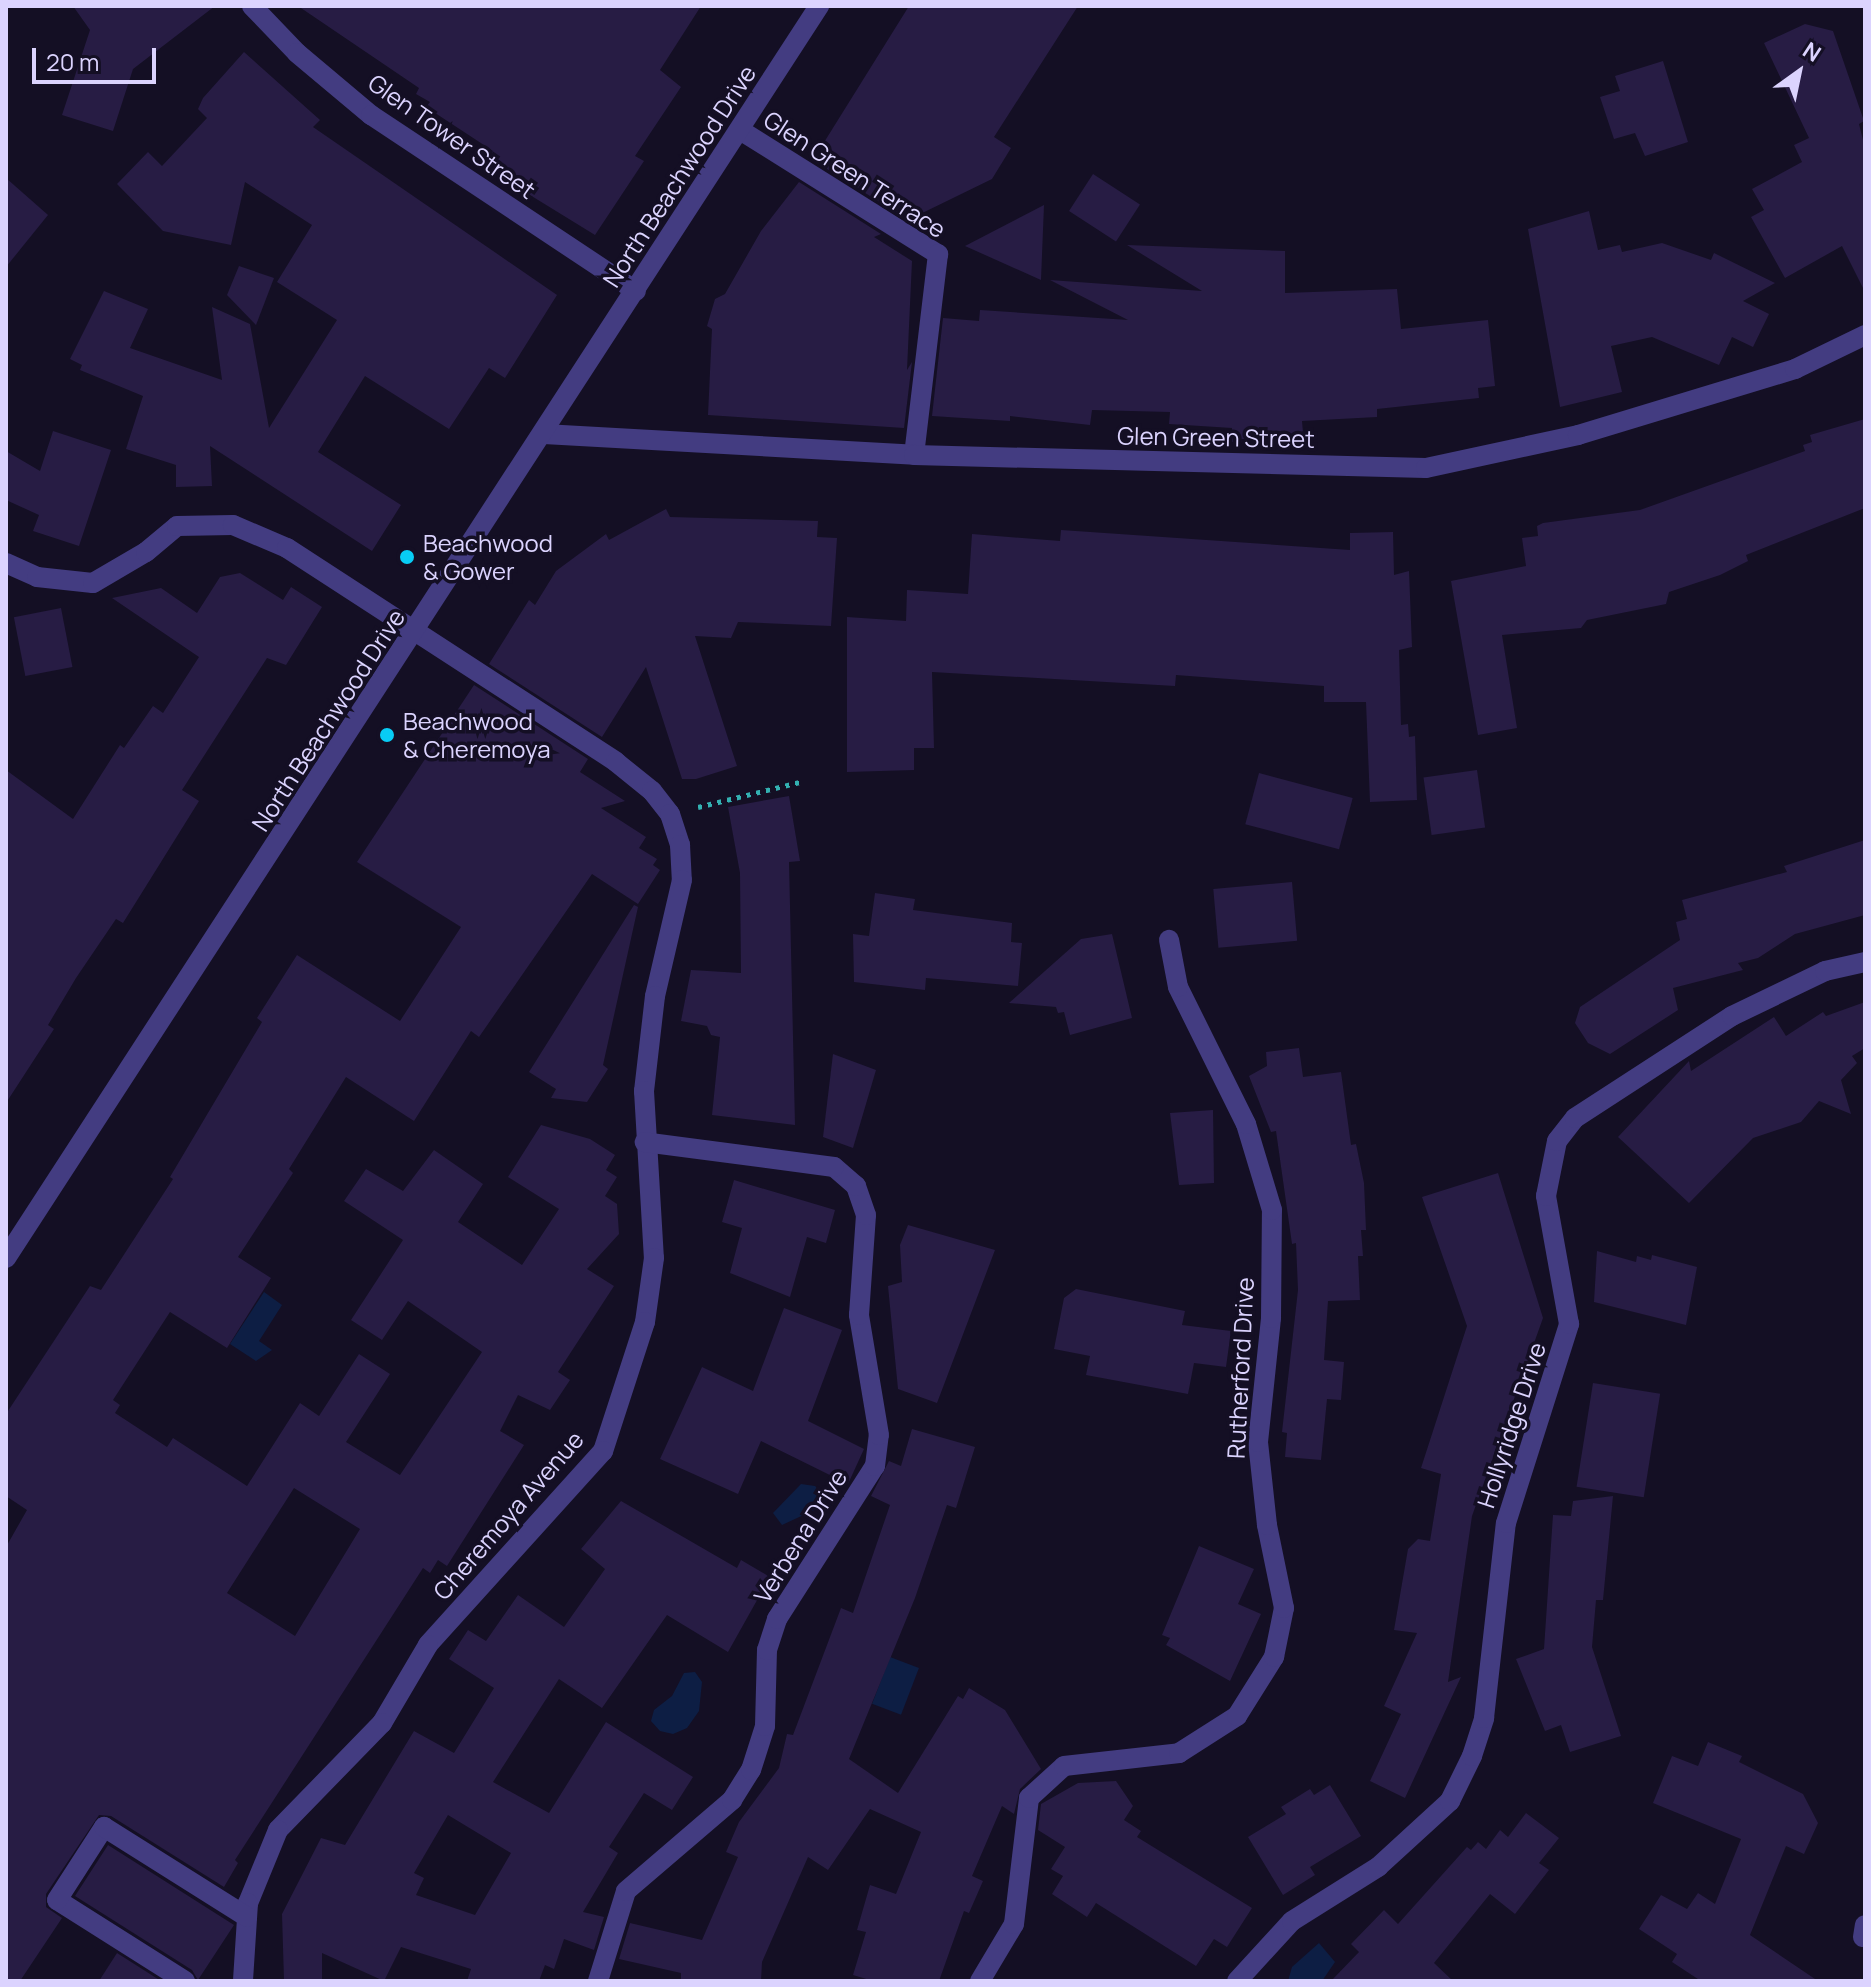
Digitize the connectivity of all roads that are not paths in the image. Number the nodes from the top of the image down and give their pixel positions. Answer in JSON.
{"nodes":[{"id":1,"x":252,"y":6,"type":"edge"},
{"id":2,"x":819,"y":6,"type":"edge"},
{"id":3,"x":740,"y":130,"type":"junction"},
{"id":4,"x":636,"y":291,"type":"junction"},
{"id":5,"x":1865,"y":335,"type":"edge"},
{"id":6,"x":544,"y":434,"type":"junction"},
{"id":7,"x":914,"y":455,"type":"junction"},
{"id":8,"x":6,"y":563,"type":"edge"},
{"id":9,"x":417,"y":631,"type":"junction"},
{"id":10,"x":1169,"y":940,"type":"dead end"},
{"id":11,"x":1865,"y":962,"type":"edge"},
{"id":12,"x":645,"y":1142,"type":"junction"},
{"id":13,"x":6,"y":1258,"type":"edge"},
{"id":14,"x":247,"y":1917,"type":"junction"},
{"id":15,"x":185,"y":1981,"type":"edge"},
{"id":16,"x":243,"y":1981,"type":"edge"},
{"id":17,"x":598,"y":1981,"type":"edge"},
{"id":18,"x":980,"y":1981,"type":"edge"},
{"id":19,"x":1237,"y":1981,"type":"edge"}],
"edges":[{"from":1,"to":4,"type":"street","name":"Glen Tower Street"},
{"from":2,"to":3,"type":"street","name":"North Beachwood Drive"},
{"from":3,"to":4,"type":"street","name":"North Beachwood Drive"},
{"from":3,"to":7,"type":"street","name":"Glen Green Terrace"},
{"from":4,"to":6,"type":"street","name":"North Beachwood Drive"},
{"from":5,"to":7,"type":"street","name":"Glen Green Street"},
{"from":6,"to":7,"type":"street","name":"Glen Green Street"},
{"from":6,"to":9,"type":"street","name":"North Beachwood Drive"},
{"from":8,"to":9,"type":"street","name":"Cheremoya Avenue"},
{"from":9,"to":12,"type":"street","name":"Cheremoya Avenue"},
{"from":9,"to":13,"type":"street","name":"North Beachwood Drive"},
{"from":10,"to":18,"type":"street","name":"Rutherford Drive"},
{"from":11,"to":19,"type":"street","name":"Hollyridge Drive"},
{"from":12,"to":14,"type":"street","name":"Cheremoya Avenue"},
{"from":12,"to":17,"type":"street","name":"Verbena Drive"},
{"from":14,"to":15,"type":"street"},
{"from":14,"to":16,"type":"street","name":"Cheremoya Avenue"}]}
